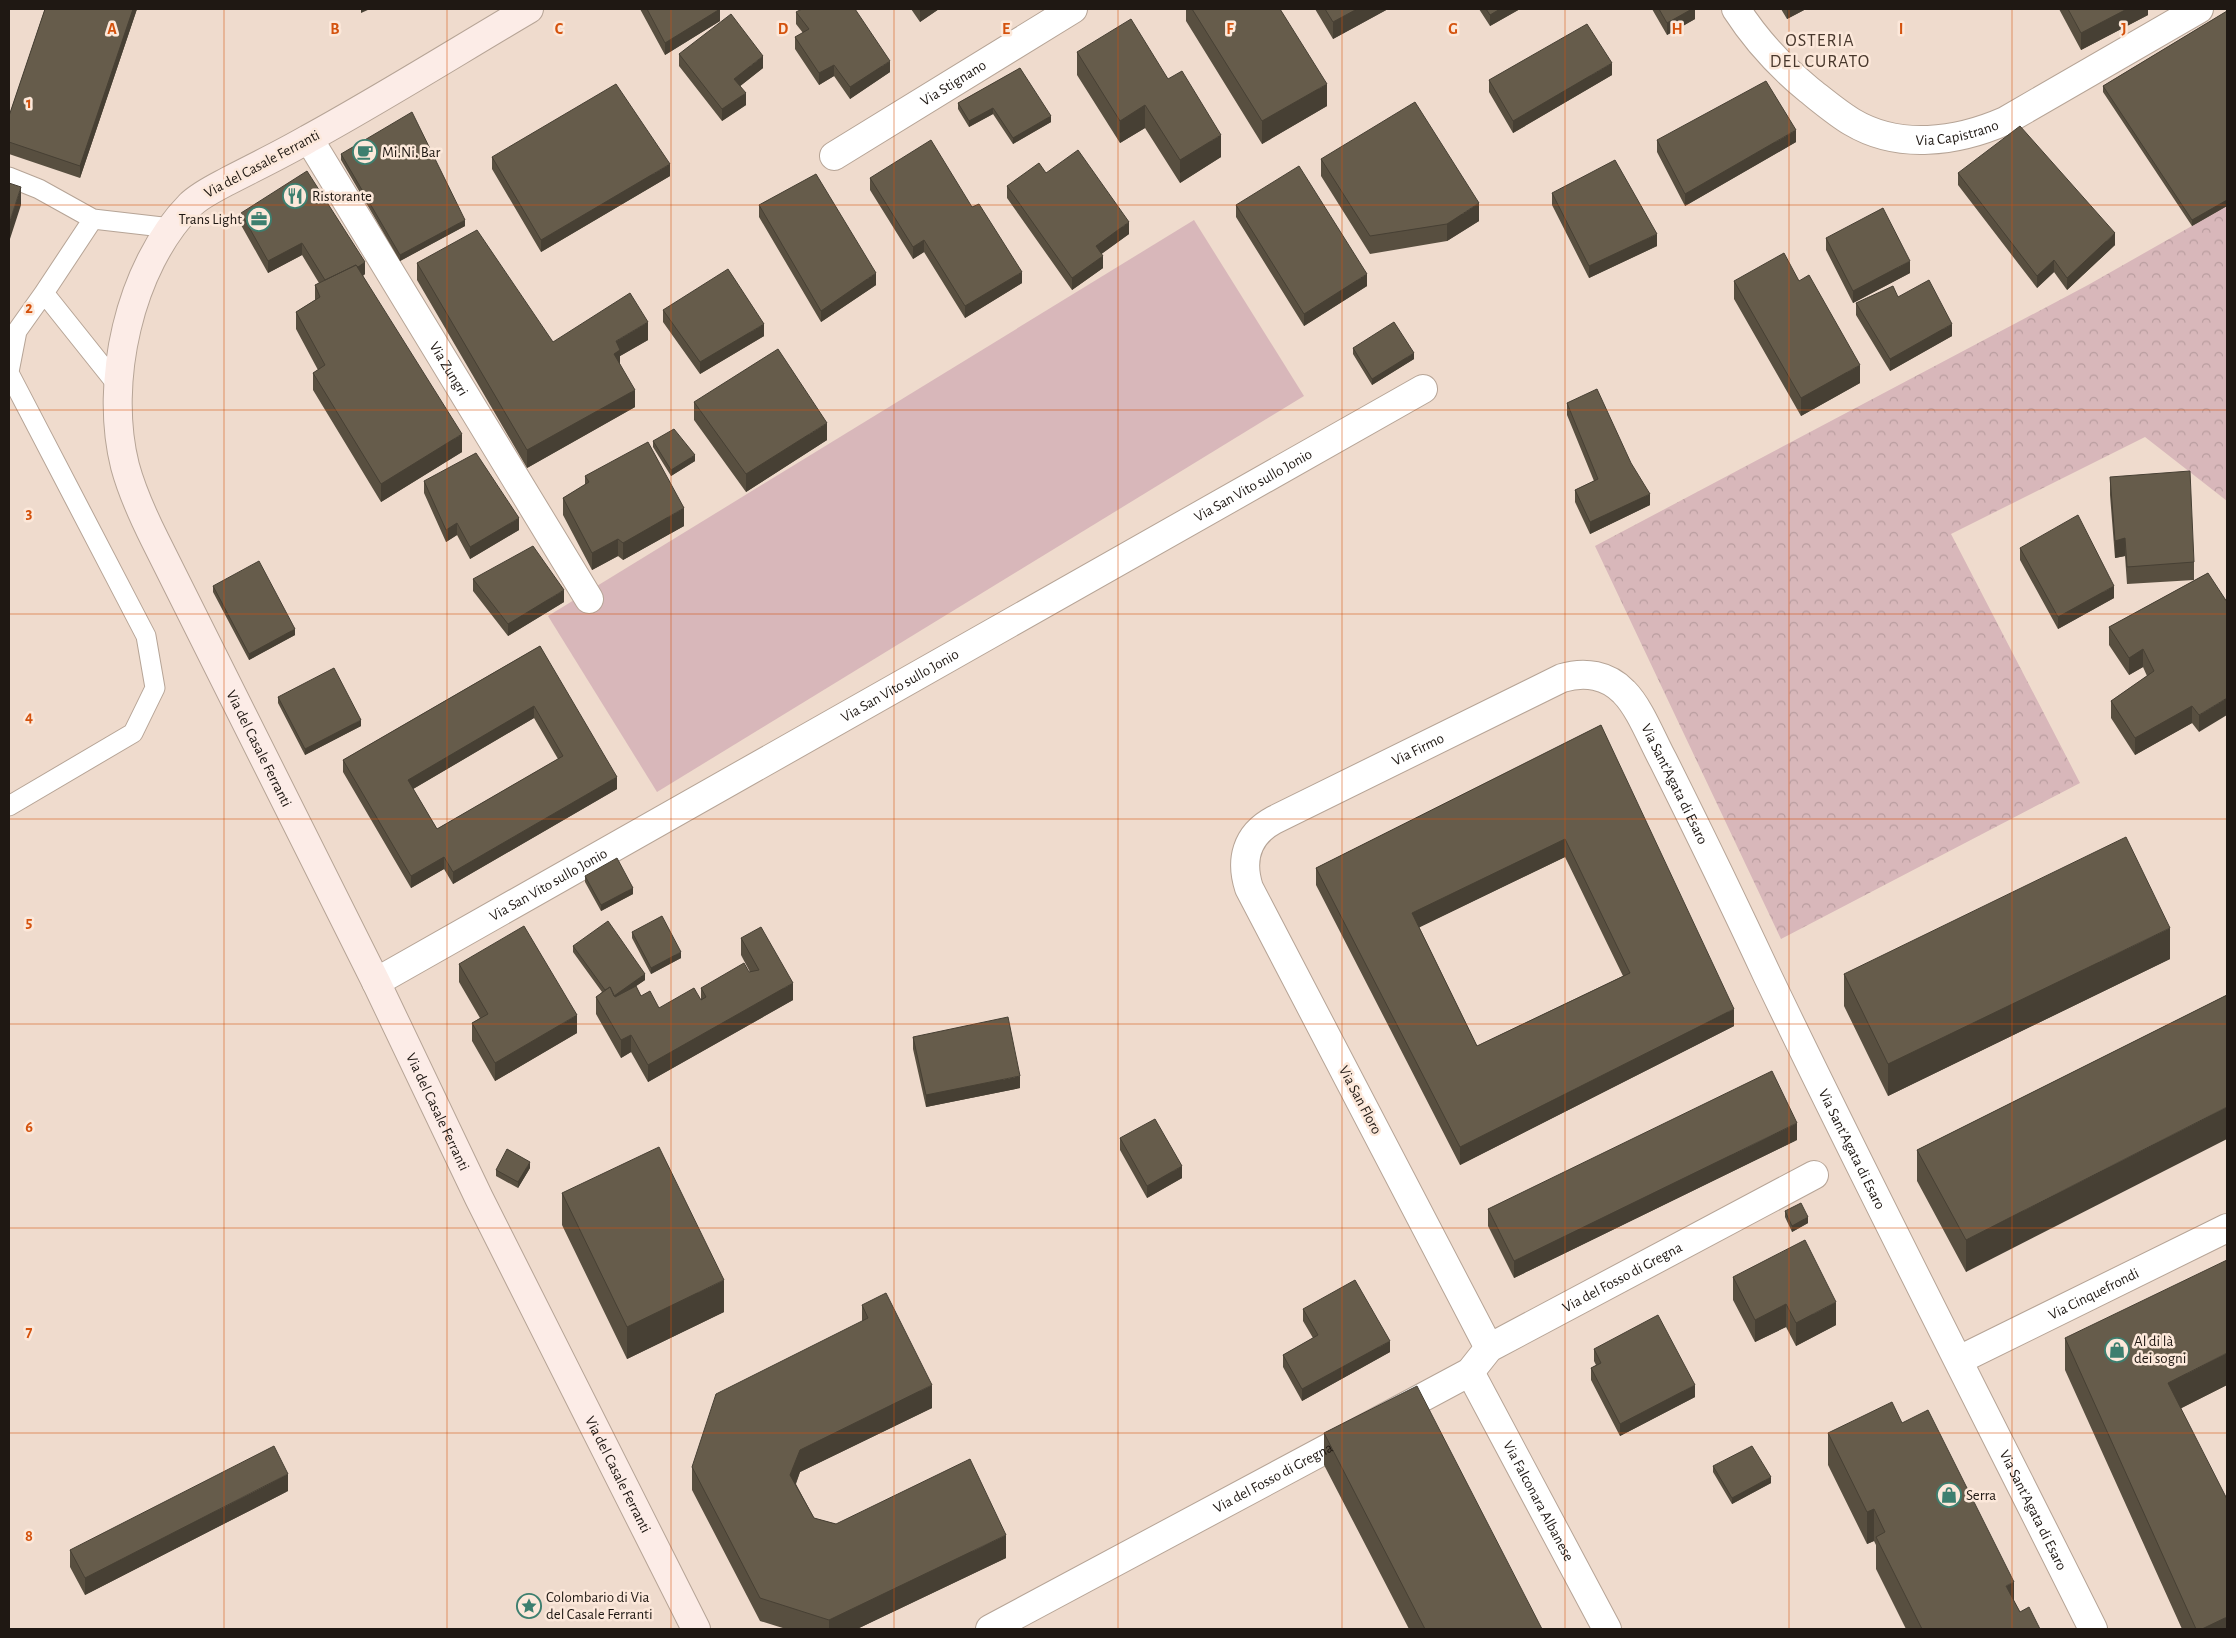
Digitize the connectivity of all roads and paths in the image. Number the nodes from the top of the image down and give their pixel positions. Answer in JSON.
{"nodes":[{"id":1,"x":530,"y":9,"type":"edge"},
{"id":2,"x":1073,"y":9,"type":"edge"},
{"id":3,"x":1736,"y":9,"type":"edge"},
{"id":4,"x":2199,"y":9,"type":"edge"},
{"id":5,"x":309,"y":139,"type":"junction"},
{"id":6,"x":834,"y":156,"type":"dead end"},
{"id":7,"x":9,"y":178,"type":"edge"},
{"id":8,"x":93,"y":219,"type":"junction"},
{"id":9,"x":171,"y":228,"type":"junction"},
{"id":10,"x":44,"y":293,"type":"junction"},
{"id":11,"x":9,"y":372,"type":"edge"},
{"id":12,"x":119,"y":387,"type":"junction"},
{"id":13,"x":1423,"y":389,"type":"dead end"},
{"id":14,"x":589,"y":599,"type":"dead end"},
{"id":15,"x":1601,"y":676,"type":"joint"},
{"id":16,"x":9,"y":806,"type":"edge"},
{"id":17,"x":1247,"y":848,"type":"joint"},
{"id":18,"x":376,"y":982,"type":"junction"},
{"id":19,"x":1814,"y":1176,"type":"dead end"},
{"id":20,"x":2227,"y":1228,"type":"edge"},
{"id":21,"x":1489,"y":1348,"type":"junction"},
{"id":22,"x":1959,"y":1360,"type":"junction"},
{"id":23,"x":1470,"y":1372,"type":"junction"},
{"id":24,"x":696,"y":1629,"type":"edge"},
{"id":25,"x":990,"y":1629,"type":"edge"},
{"id":26,"x":1607,"y":1629,"type":"edge"},
{"id":27,"x":2093,"y":1629,"type":"edge"}],
"edges":[{"from":1,"to":5,"type":"street","name":"Via del Casale Ferranti"},
{"from":2,"to":6,"type":"street","name":"Via Stignano"},
{"from":3,"to":4,"type":"street","name":"Via Capistrano"},
{"from":5,"to":9,"type":"street","name":"Via del Casale Ferranti"},
{"from":5,"to":14,"type":"street","name":"Via Zungri"},
{"from":7,"to":8,"type":"lane"},
{"from":8,"to":9,"type":"lane"},
{"from":8,"to":10,"type":"lane"},
{"from":9,"to":12,"type":"street","name":"Via del Casale Ferranti"},
{"from":10,"to":11,"type":"lane"},
{"from":10,"to":12,"type":"lane"},
{"from":11,"to":16,"type":"lane"},
{"from":12,"to":18,"type":"street","name":"Via del Casale Ferranti"},
{"from":13,"to":18,"type":"street","name":"Via San Vito sullo Jonio"},
{"from":15,"to":17,"type":"street","name":"Via Firmo"},
{"from":15,"to":22,"type":"street","name":"Via Sant'Agata di Esaro"},
{"from":17,"to":21,"type":"street","name":"Via San Floro"},
{"from":18,"to":24,"type":"street","name":"Via del Casale Ferranti"},
{"from":19,"to":21,"type":"street","name":"Via del Fosso di Gregna"},
{"from":20,"to":22,"type":"street","name":"Via Cinquefrondi"},
{"from":21,"to":23,"type":"street","name":"Via del Fosso di Gregna"},
{"from":22,"to":27,"type":"street","name":"Via Sant'Agata di Esaro"},
{"from":23,"to":25,"type":"street","name":"Via del Fosso di Gregna"},
{"from":23,"to":26,"type":"street","name":"Via Falconara Albanese"}]}
